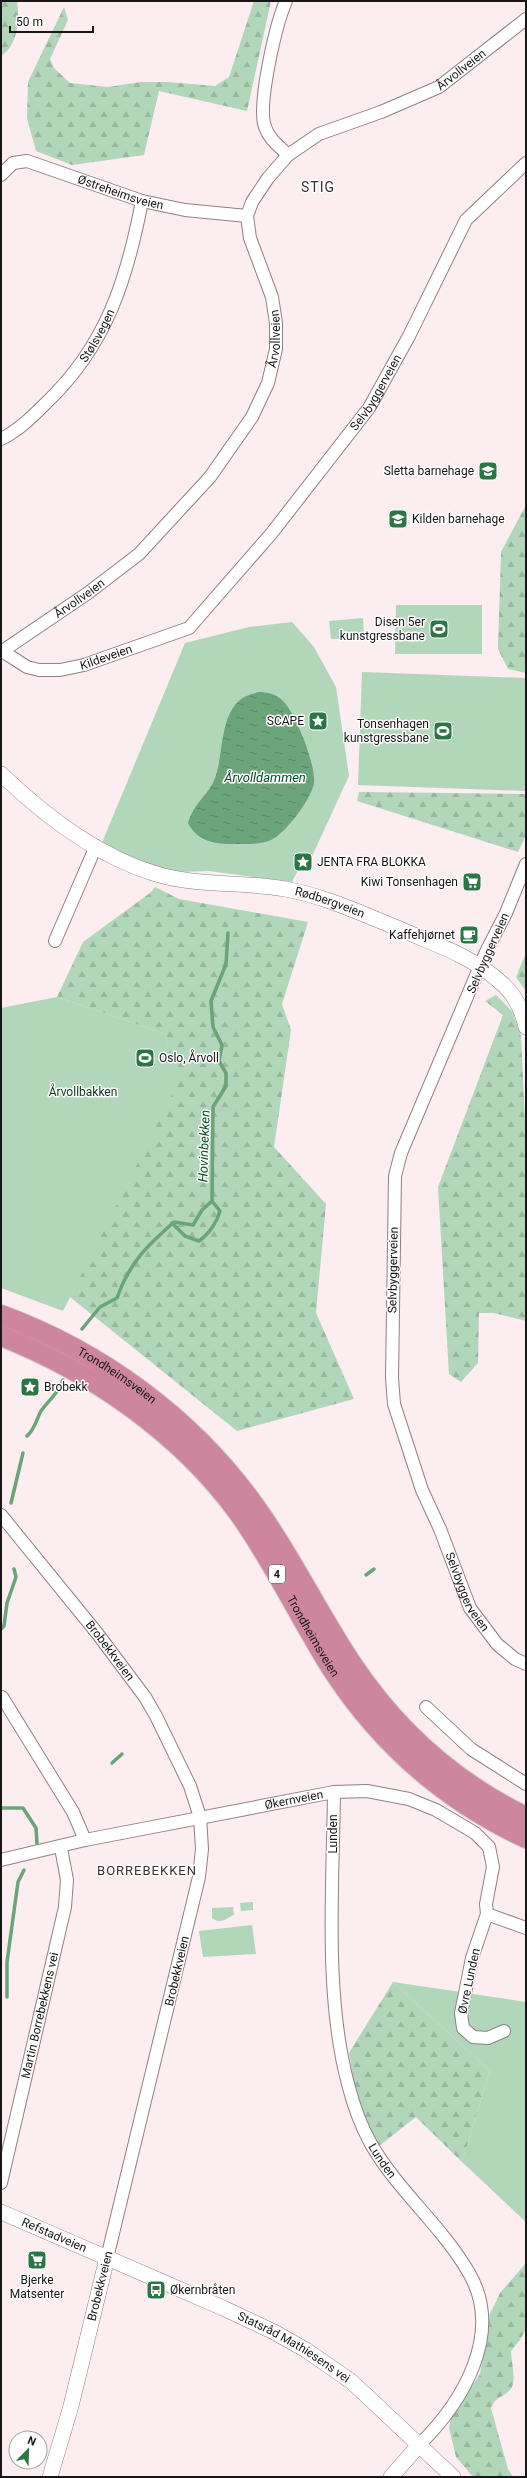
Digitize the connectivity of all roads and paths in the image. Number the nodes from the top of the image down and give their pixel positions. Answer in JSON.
{"nodes":[{"id":1,"x":286,"y":1,"type":"edge"},
{"id":2,"x":526,"y":19,"type":"edge"},
{"id":3,"x":288,"y":155,"type":"junction"},
{"id":4,"x":526,"y":163,"type":"edge"},
{"id":5,"x":1,"y":175,"type":"edge"},
{"id":6,"x":142,"y":201,"type":"junction"},
{"id":7,"x":247,"y":216,"type":"junction"},
{"id":8,"x":1,"y":439,"type":"edge"},
{"id":9,"x":205,"y":610,"type":"joint"},
{"id":10,"x":2,"y":651,"type":"edge"},
{"id":11,"x":1,"y":774,"type":"edge"},
{"id":12,"x":96,"y":846,"type":"junction"},
{"id":13,"x":526,"y":864,"type":"edge"},
{"id":14,"x":55,"y":941,"type":"dead end"},
{"id":15,"x":480,"y":966,"type":"junction"},
{"id":16,"x":526,"y":1027,"type":"edge"},
{"id":17,"x":1,"y":1315,"type":"edge"},
{"id":18,"x":1,"y":1336,"type":"edge"},
{"id":19,"x":1,"y":1515,"type":"edge"},
{"id":20,"x":526,"y":1664,"type":"edge"},
{"id":21,"x":2,"y":1697,"type":"dead end"},
{"id":22,"x":426,"y":1707,"type":"dead end"},
{"id":23,"x":526,"y":1784,"type":"edge"},
{"id":24,"x":334,"y":1792,"type":"junction"},
{"id":25,"x":200,"y":1817,"type":"junction"},
{"id":26,"x":526,"y":1817,"type":"edge"},
{"id":27,"x":526,"y":1838,"type":"edge"},
{"id":28,"x":85,"y":1840,"type":"junction"},
{"id":29,"x":489,"y":1847,"type":"joint"},
{"id":30,"x":61,"y":1848,"type":"junction"},
{"id":31,"x":1,"y":1860,"type":"edge"},
{"id":32,"x":487,"y":1914,"type":"junction"},
{"id":33,"x":526,"y":1928,"type":"edge"},
{"id":34,"x":504,"y":2031,"type":"dead end"},
{"id":35,"x":1,"y":2183,"type":"edge"},
{"id":36,"x":1,"y":2212,"type":"edge"},
{"id":37,"x":108,"y":2258,"type":"junction"},
{"id":38,"x":419,"y":2445,"type":"junction"},
{"id":39,"x":50,"y":2477,"type":"edge"},
{"id":40,"x":390,"y":2477,"type":"edge"},
{"id":41,"x":453,"y":2477,"type":"edge"}],
"edges":[{"from":1,"to":3,"type":"street"},
{"from":2,"to":3,"type":"street","name":"Årvollveien"},
{"from":3,"to":7,"type":"street","name":"Årvollveien"},
{"from":4,"to":9,"type":"street","name":"Selvbyggerveien"},
{"from":5,"to":6,"type":"street","name":"Østreheimsveien"},
{"from":6,"to":7,"type":"street","name":"Østreheimsveien"},
{"from":6,"to":8,"type":"street","name":"Stølsvegen"},
{"from":7,"to":10,"type":"street","name":"Årvollveien"},
{"from":9,"to":10,"type":"street","name":"Kildeveien"},
{"from":11,"to":12,"type":"street","name":"Rødbergveien"},
{"from":12,"to":14,"type":"street"},
{"from":12,"to":15,"type":"street","name":"Rødbergveien"},
{"from":13,"to":15,"type":"street","name":"Selvbyggerveien"},
{"from":15,"to":16,"type":"street","name":"Rødbergveien"},
{"from":15,"to":20,"type":"street","name":"Selvbyggerveien"},
{"from":17,"to":26,"type":"highway","name":"Trondheimsveien","number":"4"},
{"from":18,"to":27,"type":"highway","name":"Trondheimsveien","number":"4"},
{"from":19,"to":25,"type":"street","name":"Brobekkveien"},
{"from":21,"to":28,"type":"street"},
{"from":22,"to":23,"type":"street"},
{"from":24,"to":25,"type":"street","name":"Økernveien"},
{"from":24,"to":29,"type":"street","name":"Økernveien"},
{"from":24,"to":38,"type":"street","name":"Lunden"},
{"from":25,"to":28,"type":"street","name":"Økernveien"},
{"from":25,"to":37,"type":"street","name":"Brobekkveien"},
{"from":28,"to":30,"type":"street","name":"Økernveien"},
{"from":29,"to":32,"type":"street","name":"Øvre Lunden"},
{"from":30,"to":31,"type":"street","name":"Økernveien"},
{"from":30,"to":35,"type":"street","name":"Martin Borrebekkens vei"},
{"from":32,"to":33,"type":"street"},
{"from":32,"to":34,"type":"street","name":"Øvre Lunden"},
{"from":36,"to":37,"type":"street","name":"Refstadveien"},
{"from":37,"to":38,"type":"street","name":"Statsråd Mathiesens vei"},
{"from":37,"to":39,"type":"street","name":"Brobekkveien"},
{"from":38,"to":40,"type":"street","name":"Lunden"},
{"from":38,"to":41,"type":"street","name":"Statsråd Mathiesens vei"}]}
